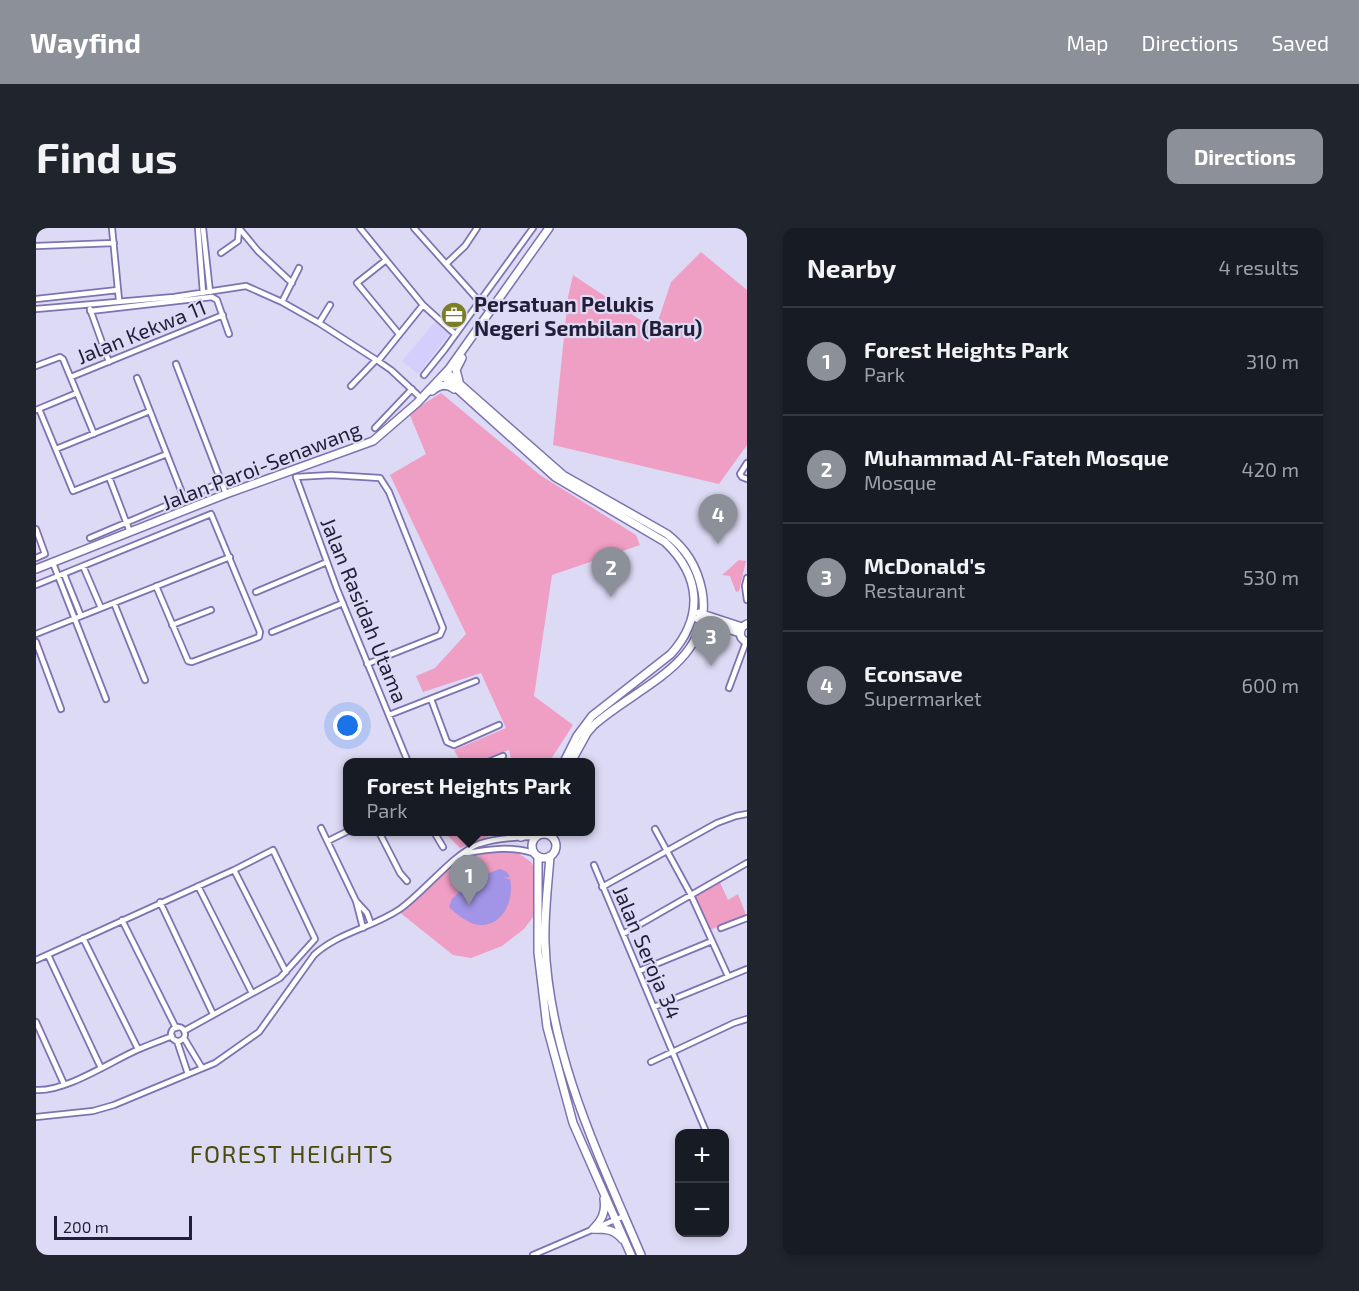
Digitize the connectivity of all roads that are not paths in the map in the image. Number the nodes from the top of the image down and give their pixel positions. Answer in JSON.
{"nodes":[{"id":1,"x":112,"y":228,"type":"edge"},
{"id":2,"x":198,"y":228,"type":"edge"},
{"id":3,"x":203,"y":228,"type":"edge"},
{"id":4,"x":239,"y":228,"type":"edge"},
{"id":5,"x":360,"y":228,"type":"edge"},
{"id":6,"x":414,"y":228,"type":"edge"},
{"id":7,"x":532,"y":228,"type":"edge"},
{"id":8,"x":549,"y":228,"type":"edge"},
{"id":9,"x":473,"y":230,"type":"edge"},
{"id":10,"x":114,"y":243,"type":"junction"},
{"id":11,"x":36,"y":246,"type":"edge"},
{"id":12,"x":221,"y":253,"type":"dead end"},
{"id":13,"x":386,"y":260,"type":"junction"},
{"id":14,"x":446,"y":264,"type":"junction"},
{"id":15,"x":299,"y":268,"type":"dead end"},
{"id":16,"x":291,"y":283,"type":"junction"},
{"id":17,"x":118,"y":290,"type":"junction"},
{"id":18,"x":210,"y":292,"type":"junction"},
{"id":19,"x":203,"y":293,"type":"junction"},
{"id":20,"x":36,"y":299,"type":"edge"},
{"id":21,"x":119,"y":300,"type":"junction"},
{"id":22,"x":479,"y":301,"type":"junction"},
{"id":23,"x":282,"y":302,"type":"junction"},
{"id":24,"x":88,"y":304,"type":"junction"},
{"id":25,"x":330,"y":304,"type":"dead end"},
{"id":26,"x":423,"y":304,"type":"junction"},
{"id":27,"x":36,"y":309,"type":"edge"},
{"id":28,"x":90,"y":310,"type":"junction"},
{"id":29,"x":490,"y":311,"type":"junction"},
{"id":30,"x":223,"y":315,"type":"junction"},
{"id":31,"x":319,"y":323,"type":"junction"},
{"id":32,"x":229,"y":334,"type":"dead end"},
{"id":33,"x":399,"y":334,"type":"junction"},
{"id":34,"x":455,"y":334,"type":"junction"},
{"id":35,"x":473,"y":334,"type":"junction"},
{"id":36,"x":377,"y":360,"type":"junction"},
{"id":37,"x":109,"y":362,"type":"junction"},
{"id":38,"x":176,"y":364,"type":"dead end"},
{"id":39,"x":36,"y":366,"type":"edge"},
{"id":40,"x":445,"y":374,"type":"junction"},
{"id":41,"x":424,"y":375,"type":"dead end"},
{"id":42,"x":70,"y":377,"type":"junction"},
{"id":43,"x":137,"y":378,"type":"dead end"},
{"id":44,"x":351,"y":386,"type":"dead end"},
{"id":45,"x":465,"y":388,"type":"junction"},
{"id":46,"x":412,"y":389,"type":"junction"},
{"id":47,"x":77,"y":393,"type":"junction"},
{"id":48,"x":419,"y":400,"type":"junction"},
{"id":49,"x":471,"y":401,"type":"junction"},
{"id":50,"x":38,"y":409,"type":"edge"},
{"id":51,"x":150,"y":411,"type":"junction"},
{"id":52,"x":375,"y":428,"type":"dead end"},
{"id":53,"x":94,"y":434,"type":"junction"},
{"id":54,"x":56,"y":449,"type":"junction"},
{"id":55,"x":167,"y":454,"type":"junction"},
{"id":56,"x":747,"y":463,"type":"edge"},
{"id":57,"x":293,"y":469,"type":"junction"},
{"id":58,"x":109,"y":477,"type":"junction"},
{"id":59,"x":296,"y":477,"type":"junction"},
{"id":60,"x":747,"y":479,"type":"edge"},
{"id":61,"x":222,"y":482,"type":"junction"},
{"id":62,"x":226,"y":494,"type":"junction"},
{"id":63,"x":184,"y":498,"type":"junction"},
{"id":64,"x":126,"y":523,"type":"junction"},
{"id":65,"x":36,"y":529,"type":"edge"},
{"id":66,"x":130,"y":532,"type":"junction"},
{"id":67,"x":90,"y":538,"type":"dead end"},
{"id":68,"x":230,"y":557,"type":"junction"},
{"id":69,"x":36,"y":558,"type":"edge"},
{"id":70,"x":53,"y":562,"type":"junction"},
{"id":71,"x":327,"y":562,"type":"junction"},
{"id":72,"x":84,"y":566,"type":"junction"},
{"id":73,"x":36,"y":569,"type":"edge"},
{"id":74,"x":64,"y":574,"type":"junction"},
{"id":75,"x":58,"y":576,"type":"junction"},
{"id":76,"x":747,"y":578,"type":"edge"},
{"id":77,"x":36,"y":585,"type":"edge"},
{"id":78,"x":156,"y":586,"type":"junction"},
{"id":79,"x":256,"y":592,"type":"dead end"},
{"id":80,"x":747,"y":600,"type":"edge"},
{"id":81,"x":114,"y":603,"type":"junction"},
{"id":82,"x":343,"y":603,"type":"junction"},
{"id":83,"x":101,"y":608,"type":"junction"},
{"id":84,"x":211,"y":610,"type":"dead end"},
{"id":85,"x":694,"y":614,"type":"junction"},
{"id":86,"x":81,"y":616,"type":"junction"},
{"id":87,"x":702,"y":617,"type":"junction"},
{"id":88,"x":75,"y":619,"type":"junction"},
{"id":89,"x":172,"y":625,"type":"junction"},
{"id":90,"x":743,"y":628,"type":"edge"},
{"id":91,"x":272,"y":632,"type":"dead end"},
{"id":92,"x":36,"y":634,"type":"edge"},
{"id":93,"x":36,"y":642,"type":"edge"},
{"id":94,"x":746,"y":642,"type":"edge"},
{"id":95,"x":367,"y":664,"type":"junction"},
{"id":96,"x":145,"y":680,"type":"dead end"},
{"id":97,"x":476,"y":681,"type":"dead end"},
{"id":98,"x":729,"y":688,"type":"dead end"},
{"id":99,"x":106,"y":699,"type":"dead end"},
{"id":100,"x":431,"y":699,"type":"junction"},
{"id":101,"x":61,"y":709,"type":"dead end"},
{"id":102,"x":389,"y":715,"type":"junction"},
{"id":103,"x":499,"y":725,"type":"dead end"},
{"id":104,"x":503,"y":756,"type":"dead end"},
{"id":105,"x":406,"y":758,"type":"edge"},
{"id":106,"x":498,"y":758,"type":"edge"},
{"id":107,"x":566,"y":758,"type":"edge"},
{"id":108,"x":573,"y":758,"type":"edge"},
{"id":109,"x":747,"y":814,"type":"edge"},
{"id":110,"x":321,"y":828,"type":"dead end"},
{"id":111,"x":655,"y":829,"type":"dead end"},
{"id":112,"x":343,"y":834,"type":"edge"},
{"id":113,"x":382,"y":836,"type":"edge"},
{"id":114,"x":439,"y":836,"type":"edge"},
{"id":115,"x":525,"y":836,"type":"edge"},
{"id":116,"x":534,"y":836,"type":"edge"},
{"id":117,"x":553,"y":836,"type":"edge"},
{"id":118,"x":521,"y":837,"type":"joint"},
{"id":119,"x":328,"y":842,"type":"junction"},
{"id":120,"x":443,"y":847,"type":"dead end"},
{"id":121,"x":666,"y":852,"type":"junction"},
{"id":122,"x":464,"y":854,"type":"junction"},
{"id":123,"x":536,"y":855,"type":"junction"},
{"id":124,"x":550,"y":856,"type":"junction"},
{"id":125,"x":747,"y":863,"type":"edge"},
{"id":126,"x":594,"y":865,"type":"dead end"},
{"id":127,"x":234,"y":870,"type":"junction"},
{"id":128,"x":407,"y":881,"type":"dead end"},
{"id":129,"x":198,"y":886,"type":"junction"},
{"id":130,"x":603,"y":887,"type":"junction"},
{"id":131,"x":691,"y":895,"type":"junction"},
{"id":132,"x":356,"y":901,"type":"junction"},
{"id":133,"x":160,"y":902,"type":"junction"},
{"id":134,"x":747,"y":918,"type":"edge"},
{"id":135,"x":122,"y":920,"type":"junction"},
{"id":136,"x":371,"y":924,"type":"junction"},
{"id":137,"x":363,"y":928,"type":"junction"},
{"id":138,"x":721,"y":928,"type":"dead end"},
{"id":139,"x":623,"y":934,"type":"junction"},
{"id":140,"x":83,"y":938,"type":"junction"},
{"id":141,"x":712,"y":941,"type":"junction"},
{"id":142,"x":48,"y":955,"type":"junction"},
{"id":143,"x":36,"y":960,"type":"edge"},
{"id":144,"x":747,"y":969,"type":"edge"},
{"id":145,"x":639,"y":971,"type":"junction"},
{"id":146,"x":286,"y":972,"type":"junction"},
{"id":147,"x":728,"y":976,"type":"junction"},
{"id":148,"x":252,"y":993,"type":"junction"},
{"id":149,"x":654,"y":1007,"type":"junction"},
{"id":150,"x":213,"y":1014,"type":"junction"},
{"id":151,"x":747,"y":1019,"type":"edge"},
{"id":152,"x":36,"y":1022,"type":"edge"},
{"id":153,"x":176,"y":1028,"type":"junction"},
{"id":154,"x":184,"y":1031,"type":"junction"},
{"id":155,"x":172,"y":1036,"type":"junction"},
{"id":156,"x":184,"y":1038,"type":"junction"},
{"id":157,"x":177,"y":1041,"type":"junction"},
{"id":158,"x":138,"y":1049,"type":"junction"},
{"id":159,"x":673,"y":1053,"type":"junction"},
{"id":160,"x":651,"y":1062,"type":"dead end"},
{"id":161,"x":101,"y":1068,"type":"junction"},
{"id":162,"x":202,"y":1068,"type":"junction"},
{"id":163,"x":188,"y":1074,"type":"junction"},
{"id":164,"x":64,"y":1084,"type":"junction"},
{"id":165,"x":36,"y":1090,"type":"edge"},
{"id":166,"x":36,"y":1117,"type":"edge"},
{"id":167,"x":705,"y":1129,"type":"edge"},
{"id":168,"x":602,"y":1192,"type":"junction"},
{"id":169,"x":624,"y":1216,"type":"junction"},
{"id":170,"x":616,"y":1220,"type":"junction"},
{"id":171,"x":593,"y":1229,"type":"junction"},
{"id":172,"x":627,"y":1246,"type":"junction"},
{"id":173,"x":533,"y":1255,"type":"edge"},
{"id":174,"x":631,"y":1255,"type":"edge"},
{"id":175,"x":641,"y":1255,"type":"edge"}],
"edges":[{"from":1,"to":10,"type":"street"},
{"from":2,"to":19,"type":"street"},
{"from":3,"to":18,"type":"street"},
{"from":4,"to":12,"type":"street"},
{"from":4,"to":16,"type":"street"},
{"from":5,"to":13,"type":"street"},
{"from":6,"to":14,"type":"street"},
{"from":7,"to":22,"type":"street"},
{"from":8,"to":29,"type":"street","name":"Jalan Paroi-Senawang"},
{"from":9,"to":14,"type":"street"},
{"from":10,"to":11,"type":"street"},
{"from":10,"to":17,"type":"street"},
{"from":13,"to":26,"type":"street"},
{"from":13,"to":33,"type":"street"},
{"from":14,"to":22,"type":"street"},
{"from":15,"to":16,"type":"street"},
{"from":16,"to":23,"type":"street"},
{"from":17,"to":20,"type":"street"},
{"from":17,"to":21,"type":"street"},
{"from":18,"to":19,"type":"street"},
{"from":18,"to":23,"type":"street"},
{"from":19,"to":21,"type":"street"},
{"from":21,"to":24,"type":"street"},
{"from":22,"to":29,"type":"street"},
{"from":22,"to":34,"type":"street"},
{"from":23,"to":31,"type":"street"},
{"from":24,"to":27,"type":"street"},
{"from":24,"to":28,"type":"street"},
{"from":25,"to":31,"type":"street"},
{"from":26,"to":33,"type":"street"},
{"from":26,"to":34,"type":"street"},
{"from":28,"to":30,"type":"street"},
{"from":28,"to":37,"type":"street"},
{"from":29,"to":35,"type":"street","name":"Jalan Paroi-Senawang"},
{"from":30,"to":32,"type":"street"},
{"from":30,"to":37,"type":"street","name":"Jalan Kekwa 11"},
{"from":31,"to":36,"type":"street"},
{"from":33,"to":36,"type":"street"},
{"from":34,"to":41,"type":"street"},
{"from":35,"to":40,"type":"street","name":"Jalan Paroi-Senawang"},
{"from":35,"to":45,"type":"street"},
{"from":36,"to":44,"type":"street"},
{"from":36,"to":46,"type":"street"},
{"from":37,"to":42,"type":"street","name":"Jalan Kekwa 11"},
{"from":38,"to":61,"type":"street"},
{"from":39,"to":42,"type":"street"},
{"from":40,"to":45,"type":"street"},
{"from":40,"to":48,"type":"street","name":"Jalan Paroi-Senawang"},
{"from":40,"to":49,"type":"street"},
{"from":42,"to":47,"type":"street"},
{"from":43,"to":51,"type":"street"},
{"from":45,"to":87,"type":"street"},
{"from":46,"to":48,"type":"street"},
{"from":46,"to":52,"type":"street"},
{"from":47,"to":50,"type":"street"},
{"from":47,"to":53,"type":"street"},
{"from":48,"to":49,"type":"street"},
{"from":48,"to":57,"type":"street","name":"Jalan Paroi-Senawang"},
{"from":49,"to":85,"type":"street"},
{"from":50,"to":54,"type":"street"},
{"from":51,"to":53,"type":"street"},
{"from":51,"to":55,"type":"street"},
{"from":53,"to":54,"type":"street"},
{"from":54,"to":58,"type":"street"},
{"from":55,"to":58,"type":"street"},
{"from":55,"to":63,"type":"street"},
{"from":56,"to":60,"type":"street"},
{"from":57,"to":59,"type":"street","name":"Jalan Rasidah Utama"},
{"from":57,"to":62,"type":"street","name":"Jalan Paroi-Senawang"},
{"from":58,"to":64,"type":"street"},
{"from":59,"to":71,"type":"street","name":"Jalan Rasidah Utama"},
{"from":59,"to":95,"type":"street"},
{"from":61,"to":62,"type":"street"},
{"from":61,"to":63,"type":"street"},
{"from":62,"to":66,"type":"street","name":"Jalan Paroi-Senawang"},
{"from":63,"to":64,"type":"street"},
{"from":64,"to":66,"type":"street"},
{"from":64,"to":67,"type":"street"},
{"from":65,"to":69,"type":"street"},
{"from":66,"to":70,"type":"street","name":"Jalan Paroi-Senawang"},
{"from":68,"to":72,"type":"street"},
{"from":68,"to":78,"type":"street"},
{"from":68,"to":89,"type":"street"},
{"from":70,"to":73,"type":"street","name":"Jalan Paroi-Senawang"},
{"from":70,"to":75,"type":"street"},
{"from":71,"to":79,"type":"street"},
{"from":71,"to":82,"type":"street","name":"Jalan Rasidah Utama"},
{"from":72,"to":74,"type":"street"},
{"from":72,"to":83,"type":"street"},
{"from":74,"to":75,"type":"street"},
{"from":74,"to":86,"type":"street"},
{"from":75,"to":77,"type":"street"},
{"from":75,"to":88,"type":"street"},
{"from":76,"to":80,"type":"street"},
{"from":78,"to":81,"type":"street"},
{"from":78,"to":89,"type":"street"},
{"from":81,"to":83,"type":"street"},
{"from":81,"to":96,"type":"street"},
{"from":82,"to":91,"type":"street"},
{"from":82,"to":95,"type":"street","name":"Jalan Rasidah Utama"},
{"from":83,"to":86,"type":"street"},
{"from":84,"to":89,"type":"street"},
{"from":85,"to":87,"type":"street"},
{"from":85,"to":107,"type":"street"},
{"from":86,"to":88,"type":"street"},
{"from":87,"to":90,"type":"street"},
{"from":87,"to":108,"type":"street"},
{"from":88,"to":92,"type":"street"},
{"from":88,"to":99,"type":"street"},
{"from":90,"to":94,"type":"street"},
{"from":93,"to":101,"type":"street"},
{"from":94,"to":98,"type":"street"},
{"from":95,"to":102,"type":"street","name":"Jalan Rasidah Utama"},
{"from":97,"to":100,"type":"street"},
{"from":100,"to":102,"type":"street"},
{"from":100,"to":103,"type":"street"},
{"from":102,"to":105,"type":"street","name":"Jalan Rasidah Utama"},
{"from":104,"to":106,"type":"street"},
{"from":109,"to":121,"type":"street"},
{"from":110,"to":119,"type":"street"},
{"from":111,"to":121,"type":"street"},
{"from":112,"to":119,"type":"street"},
{"from":113,"to":128,"type":"street"},
{"from":114,"to":120,"type":"street"},
{"from":115,"to":118,"type":"street"},
{"from":116,"to":123,"type":"street"},
{"from":117,"to":124,"type":"street"},
{"from":118,"to":122,"type":"street"},
{"from":119,"to":132,"type":"street"},
{"from":121,"to":130,"type":"street"},
{"from":121,"to":131,"type":"street"},
{"from":122,"to":123,"type":"street"},
{"from":122,"to":136,"type":"street"},
{"from":123,"to":124,"type":"street"},
{"from":123,"to":168,"type":"street"},
{"from":124,"to":169,"type":"street"},
{"from":125,"to":131,"type":"street"},
{"from":126,"to":130,"type":"street","name":"Jalan Seroja 34"},
{"from":127,"to":129,"type":"street"},
{"from":127,"to":146,"type":"street"},
{"from":127,"to":146,"type":"street"},
{"from":129,"to":133,"type":"street"},
{"from":129,"to":148,"type":"street"},
{"from":130,"to":139,"type":"street","name":"Jalan Seroja 34"},
{"from":131,"to":139,"type":"street"},
{"from":131,"to":141,"type":"street"},
{"from":132,"to":136,"type":"street"},
{"from":132,"to":137,"type":"street"},
{"from":133,"to":135,"type":"street"},
{"from":133,"to":150,"type":"street"},
{"from":134,"to":138,"type":"street"},
{"from":135,"to":140,"type":"street"},
{"from":135,"to":153,"type":"street"},
{"from":136,"to":137,"type":"street"},
{"from":137,"to":162,"type":"street"},
{"from":139,"to":145,"type":"street","name":"Jalan Seroja 34"},
{"from":140,"to":142,"type":"street"},
{"from":140,"to":158,"type":"street"},
{"from":141,"to":145,"type":"street"},
{"from":141,"to":147,"type":"street"},
{"from":142,"to":143,"type":"street"},
{"from":142,"to":161,"type":"street"},
{"from":144,"to":147,"type":"street"},
{"from":145,"to":149,"type":"street","name":"Jalan Seroja 34"},
{"from":146,"to":148,"type":"street"},
{"from":147,"to":149,"type":"street"},
{"from":148,"to":150,"type":"street"},
{"from":149,"to":159,"type":"street","name":"Jalan Seroja 34"},
{"from":150,"to":154,"type":"street"},
{"from":151,"to":159,"type":"street"},
{"from":152,"to":164,"type":"street"},
{"from":153,"to":154,"type":"street"},
{"from":153,"to":155,"type":"street"},
{"from":154,"to":156,"type":"street"},
{"from":155,"to":157,"type":"street"},
{"from":155,"to":158,"type":"street"},
{"from":156,"to":157,"type":"street"},
{"from":156,"to":162,"type":"street"},
{"from":157,"to":163,"type":"street"},
{"from":158,"to":161,"type":"street"},
{"from":159,"to":160,"type":"street"},
{"from":159,"to":167,"type":"street","name":"Jalan Seroja 34"},
{"from":161,"to":164,"type":"street"},
{"from":162,"to":163,"type":"street"},
{"from":163,"to":166,"type":"street"},
{"from":164,"to":165,"type":"street"},
{"from":168,"to":170,"type":"street"},
{"from":168,"to":171,"type":"street"},
{"from":169,"to":170,"type":"street"},
{"from":169,"to":175,"type":"street"},
{"from":170,"to":171,"type":"street"},
{"from":170,"to":172,"type":"street"},
{"from":171,"to":172,"type":"street"},
{"from":171,"to":173,"type":"street"},
{"from":172,"to":174,"type":"street"}]}
